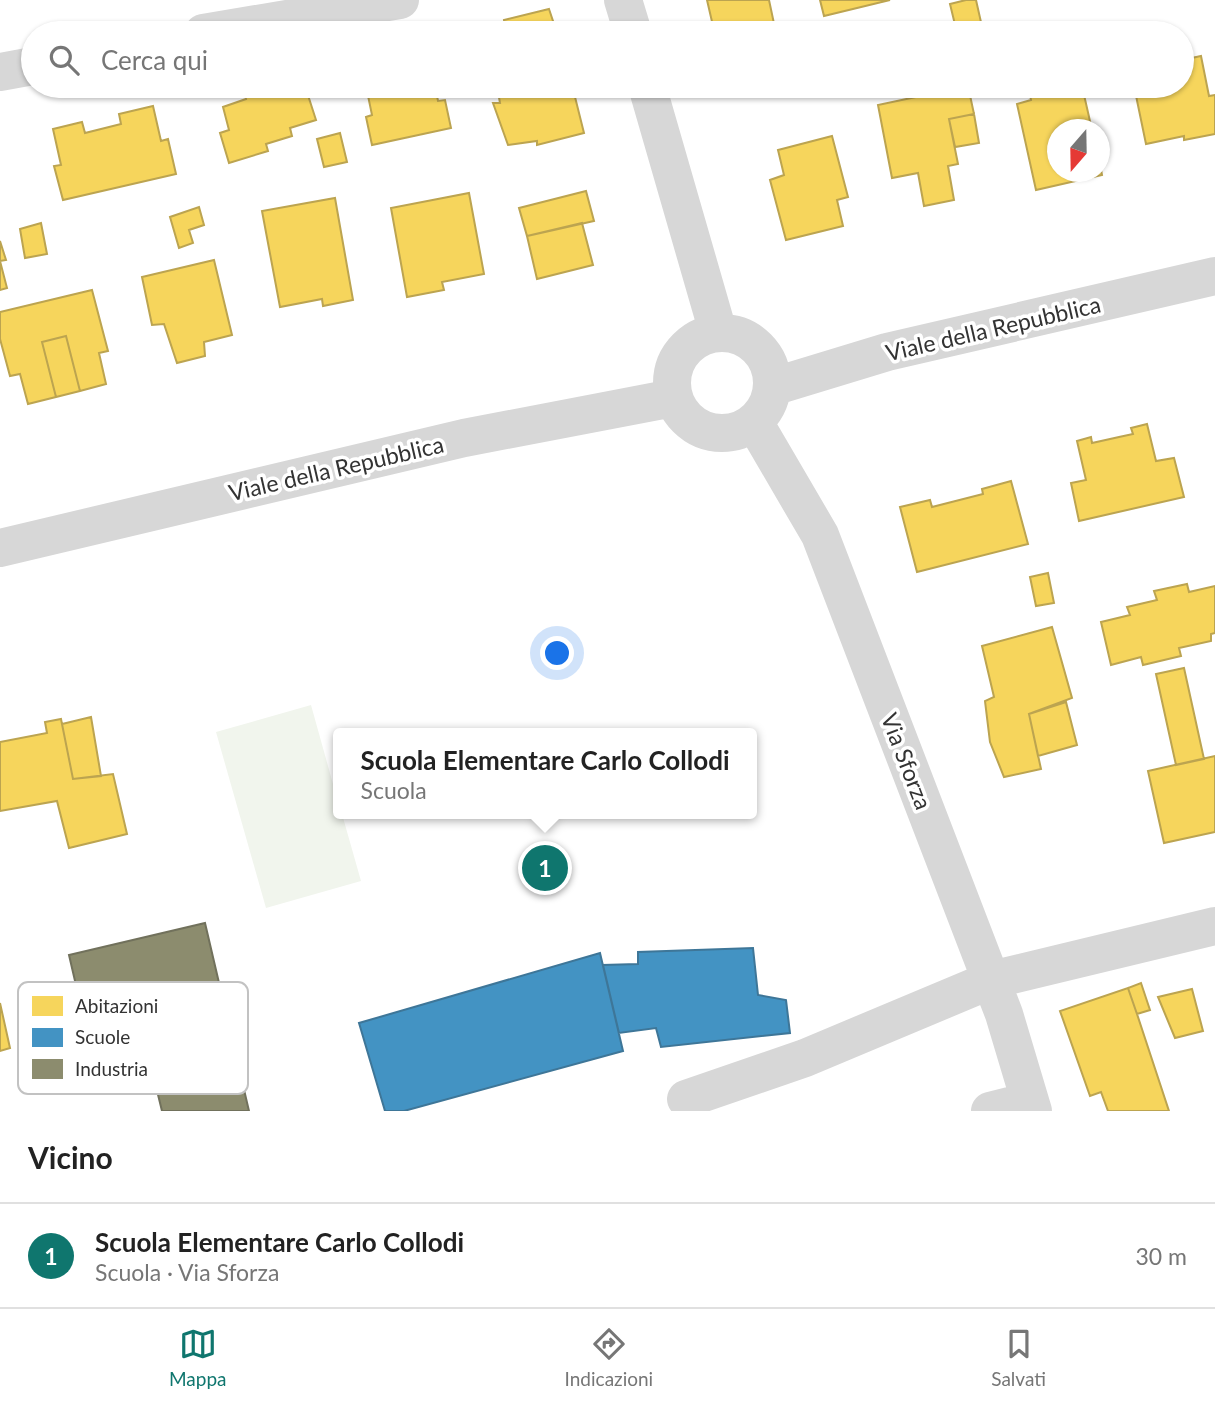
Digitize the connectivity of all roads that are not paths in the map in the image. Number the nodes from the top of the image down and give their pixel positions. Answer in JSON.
{"nodes":[{"id":1,"x":400,"y":0,"type":"edge"},
{"id":2,"x":624,"y":0,"type":"edge"},
{"id":3,"x":275,"y":21,"type":"edge"},
{"id":4,"x":630,"y":21,"type":"edge"},
{"id":5,"x":21,"y":68,"type":"edge"},
{"id":6,"x":0,"y":72,"type":"edge"},
{"id":7,"x":650,"y":98,"type":"edge"},
{"id":8,"x":1215,"y":275,"type":"edge"},
{"id":9,"x":718,"y":332,"type":"junction"},
{"id":10,"x":772,"y":387,"type":"junction"},
{"id":11,"x":674,"y":398,"type":"junction"},
{"id":12,"x":754,"y":422,"type":"junction"},
{"id":13,"x":0,"y":548,"type":"edge"},
{"id":14,"x":1215,"y":926,"type":"edge"},
{"id":15,"x":991,"y":980,"type":"junction"},
{"id":16,"x":686,"y":1099,"type":"dead end"},
{"id":17,"x":1031,"y":1106,"type":"edge"},
{"id":18,"x":990,"y":1111,"type":"edge"}],
"edges":[{"from":1,"to":3,"type":"street"},
{"from":2,"to":4,"type":"street"},
{"from":5,"to":6,"type":"street"},
{"from":7,"to":9,"type":"street"},
{"from":8,"to":10,"type":"street","name":"Viale della Repubblica"},
{"from":9,"to":10,"type":"street"},
{"from":9,"to":11,"type":"street"},
{"from":10,"to":12,"type":"street"},
{"from":11,"to":12,"type":"street"},
{"from":11,"to":13,"type":"street","name":"Viale della Repubblica"},
{"from":12,"to":15,"type":"street","name":"Via Sforza"},
{"from":14,"to":15,"type":"street"},
{"from":15,"to":16,"type":"street"},
{"from":15,"to":17,"type":"street","name":"Via Sforza"},
{"from":17,"to":18,"type":"street"}]}
